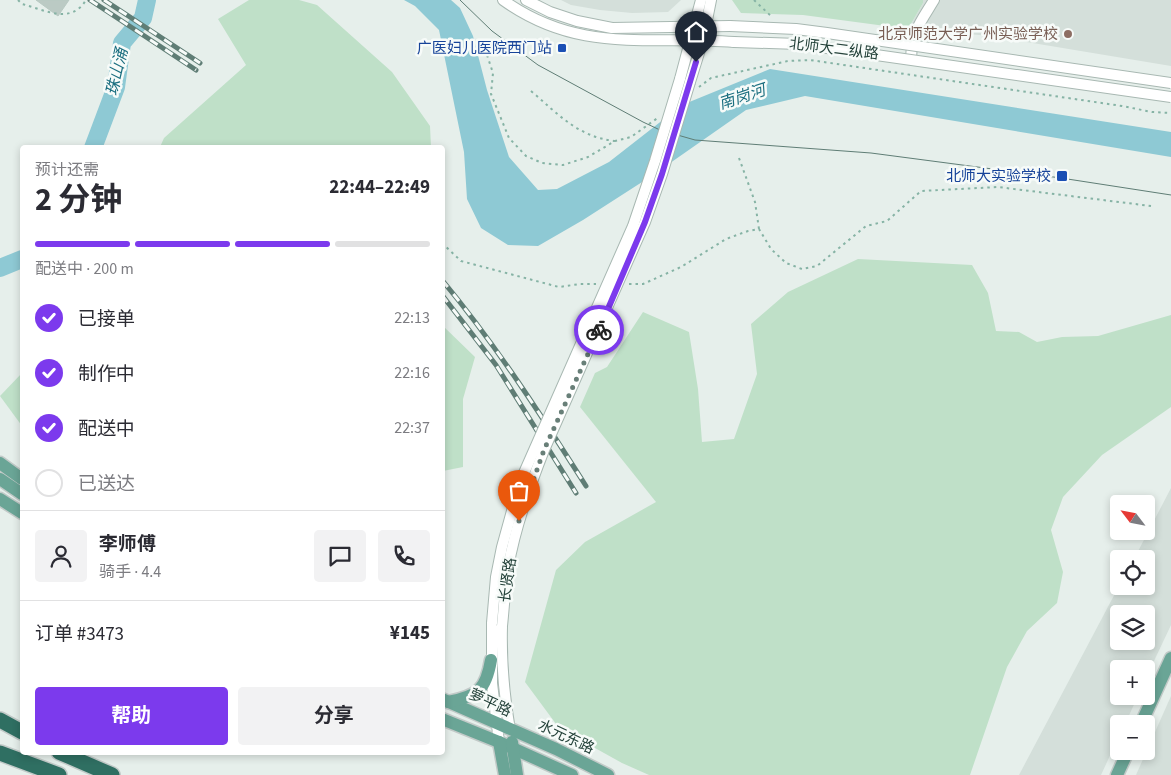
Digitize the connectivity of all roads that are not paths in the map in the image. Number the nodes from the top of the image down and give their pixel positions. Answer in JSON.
{"nodes":[{"id":1,"x":503,"y":0,"type":"edge"},
{"id":2,"x":526,"y":0,"type":"edge"},
{"id":3,"x":701,"y":0,"type":"edge"},
{"id":4,"x":711,"y":0,"type":"edge"},
{"id":5,"x":934,"y":0,"type":"edge"},
{"id":6,"x":701,"y":26,"type":"junction"},
{"id":7,"x":703,"y":40,"type":"junction"},
{"id":8,"x":691,"y":41,"type":"junction"},
{"id":9,"x":912,"y":45,"type":"junction"},
{"id":10,"x":911,"y":60,"type":"junction"},
{"id":11,"x":1171,"y":83,"type":"edge"},
{"id":12,"x":688,"y":84,"type":"junction"},
{"id":13,"x":1171,"y":97,"type":"edge"},
{"id":14,"x":0,"y":463,"type":"edge"},
{"id":15,"x":20,"y":478,"type":"edge"},
{"id":16,"x":0,"y":479,"type":"edge"},
{"id":17,"x":20,"y":493,"type":"edge"},
{"id":18,"x":0,"y":499,"type":"edge"},
{"id":19,"x":20,"y":512,"type":"edge"},
{"id":20,"x":497,"y":625,"type":"junction"},
{"id":21,"x":1171,"y":658,"type":"edge"},
{"id":22,"x":491,"y":660,"type":"junction"},
{"id":23,"x":445,"y":701,"type":"edge"},
{"id":24,"x":1145,"y":715,"type":"edge"},
{"id":25,"x":0,"y":720,"type":"edge"},
{"id":26,"x":445,"y":720,"type":"edge"},
{"id":27,"x":496,"y":723,"type":"junction"},
{"id":28,"x":0,"y":730,"type":"edge"},
{"id":29,"x":510,"y":730,"type":"junction"},
{"id":30,"x":20,"y":731,"type":"edge"},
{"id":31,"x":20,"y":738,"type":"edge"},
{"id":32,"x":499,"y":742,"type":"junction"},
{"id":33,"x":512,"y":748,"type":"junction"},
{"id":34,"x":0,"y":753,"type":"edge"},
{"id":35,"x":67,"y":755,"type":"edge"},
{"id":36,"x":1124,"y":760,"type":"edge"},
{"id":37,"x":59,"y":775,"type":"edge"},
{"id":38,"x":112,"y":775,"type":"edge"},
{"id":39,"x":505,"y":775,"type":"edge"},
{"id":40,"x":517,"y":775,"type":"edge"},
{"id":41,"x":572,"y":775,"type":"edge"},
{"id":42,"x":608,"y":775,"type":"edge"},
{"id":43,"x":1117,"y":775,"type":"edge"}],
"edges":[{"from":1,"to":8,"type":"street","name":"北师大二纵路"},
{"from":2,"to":6,"type":"street","name":"北师大二纵路"},
{"from":3,"to":6,"type":"street","name":"长贤路"},
{"from":4,"to":6,"type":"street","name":"长贤路"},
{"from":5,"to":9,"type":"street"},
{"from":6,"to":7,"type":"street","name":"长贤路"},
{"from":6,"to":8,"type":"street","name":"长贤路"},
{"from":6,"to":9,"type":"street","name":"北师大二纵路","bridge":true},
{"from":7,"to":8,"type":"street","name":"北师大二纵路"},
{"from":7,"to":10,"type":"street","name":"北师大二纵路","bridge":true},
{"from":7,"to":12,"type":"street","name":"长贤路"},
{"from":8,"to":12,"type":"street","name":"长贤路"},
{"from":9,"to":10,"type":"street","bridge":true},
{"from":9,"to":11,"type":"street","name":"北师大二纵路","bridge":true},
{"from":10,"to":13,"type":"street","name":"北师大二纵路","bridge":true},
{"from":12,"to":20,"type":"street","name":"长贤路","bridge":true},
{"from":14,"to":15,"type":"main road"},
{"from":16,"to":17,"type":"main road"},
{"from":18,"to":19,"type":"main road"},
{"from":20,"to":22,"type":"street"},
{"from":20,"to":29,"type":"street"},
{"from":21,"to":24,"type":"main road"},
{"from":22,"to":23,"type":"main road"},
{"from":22,"to":27,"type":"street"},
{"from":23,"to":27,"type":"main road","name":"萝平路"},
{"from":25,"to":30,"type":"highway"},
{"from":26,"to":32,"type":"main road","name":"萝平路"},
{"from":27,"to":29,"type":"main road","name":"萝平路"},
{"from":27,"to":32,"type":"street"},
{"from":28,"to":31,"type":"highway"},
{"from":29,"to":33,"type":"main road","name":"萝平路"},
{"from":29,"to":42,"type":"main road","name":"水元东路"},
{"from":32,"to":33,"type":"main road"},
{"from":32,"to":39,"type":"main road","name":"萝平路"},
{"from":33,"to":40,"type":"main road","name":"萝平路"},
{"from":33,"to":41,"type":"main road"},
{"from":34,"to":37,"type":"highway"},
{"from":35,"to":38,"type":"highway"},
{"from":36,"to":43,"type":"main road"}]}
